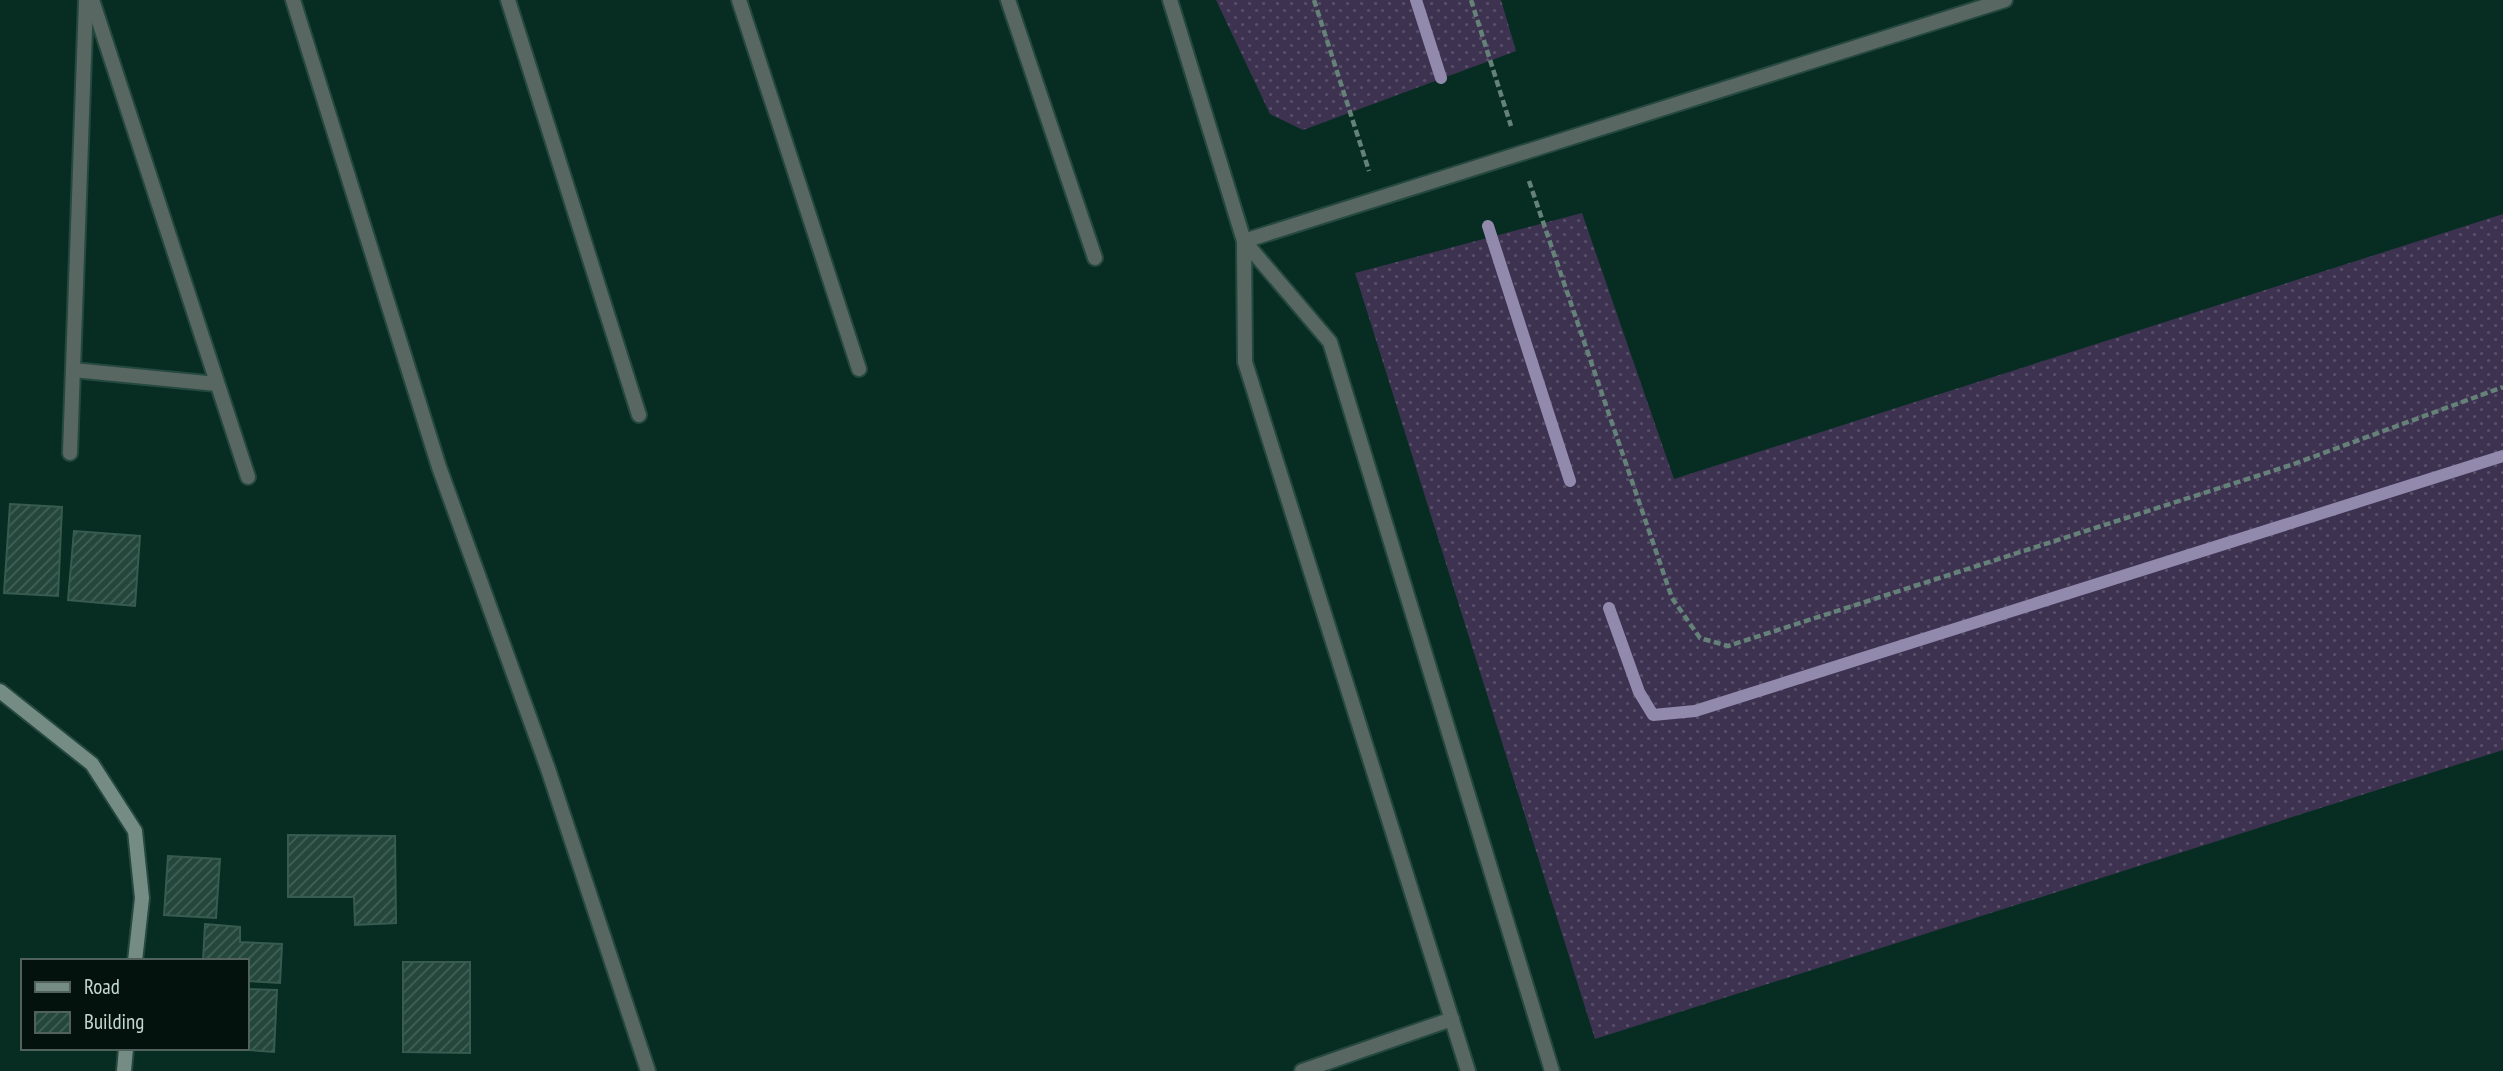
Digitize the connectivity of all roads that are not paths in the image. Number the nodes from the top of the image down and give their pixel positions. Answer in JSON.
{"nodes":[{"id":1,"x":86,"y":0,"type":"edge"},
{"id":2,"x":92,"y":0,"type":"edge"},
{"id":3,"x":293,"y":0,"type":"edge"},
{"id":4,"x":508,"y":0,"type":"edge"},
{"id":5,"x":739,"y":0,"type":"edge"},
{"id":6,"x":1008,"y":0,"type":"edge"},
{"id":7,"x":1170,"y":0,"type":"edge"},
{"id":8,"x":2005,"y":0,"type":"edge"},
{"id":9,"x":1244,"y":241,"type":"junction"},
{"id":10,"x":1095,"y":258,"type":"dead end"},
{"id":11,"x":859,"y":369,"type":"dead end"},
{"id":12,"x":74,"y":370,"type":"junction"},
{"id":13,"x":217,"y":384,"type":"junction"},
{"id":14,"x":639,"y":415,"type":"dead end"},
{"id":15,"x":70,"y":453,"type":"dead end"},
{"id":16,"x":248,"y":477,"type":"dead end"},
{"id":17,"x":0,"y":691,"type":"edge"},
{"id":18,"x":135,"y":959,"type":"edge"},
{"id":19,"x":1452,"y":1019,"type":"junction"},
{"id":20,"x":126,"y":1050,"type":"edge"},
{"id":21,"x":124,"y":1071,"type":"edge"},
{"id":22,"x":648,"y":1071,"type":"edge"},
{"id":23,"x":1302,"y":1071,"type":"edge"},
{"id":24,"x":1468,"y":1071,"type":"edge"},
{"id":25,"x":1552,"y":1071,"type":"edge"}],
"edges":[{"from":1,"to":12,"type":"street"},
{"from":2,"to":13,"type":"street"},
{"from":3,"to":22,"type":"street"},
{"from":4,"to":14,"type":"street"},
{"from":5,"to":11,"type":"street"},
{"from":6,"to":10,"type":"street"},
{"from":7,"to":9,"type":"street"},
{"from":8,"to":9,"type":"street"},
{"from":9,"to":19,"type":"street"},
{"from":9,"to":25,"type":"street"},
{"from":12,"to":13,"type":"street"},
{"from":12,"to":15,"type":"street"},
{"from":13,"to":16,"type":"street"},
{"from":17,"to":18,"type":"street"},
{"from":19,"to":23,"type":"street"},
{"from":19,"to":24,"type":"street"},
{"from":20,"to":21,"type":"street"}]}
